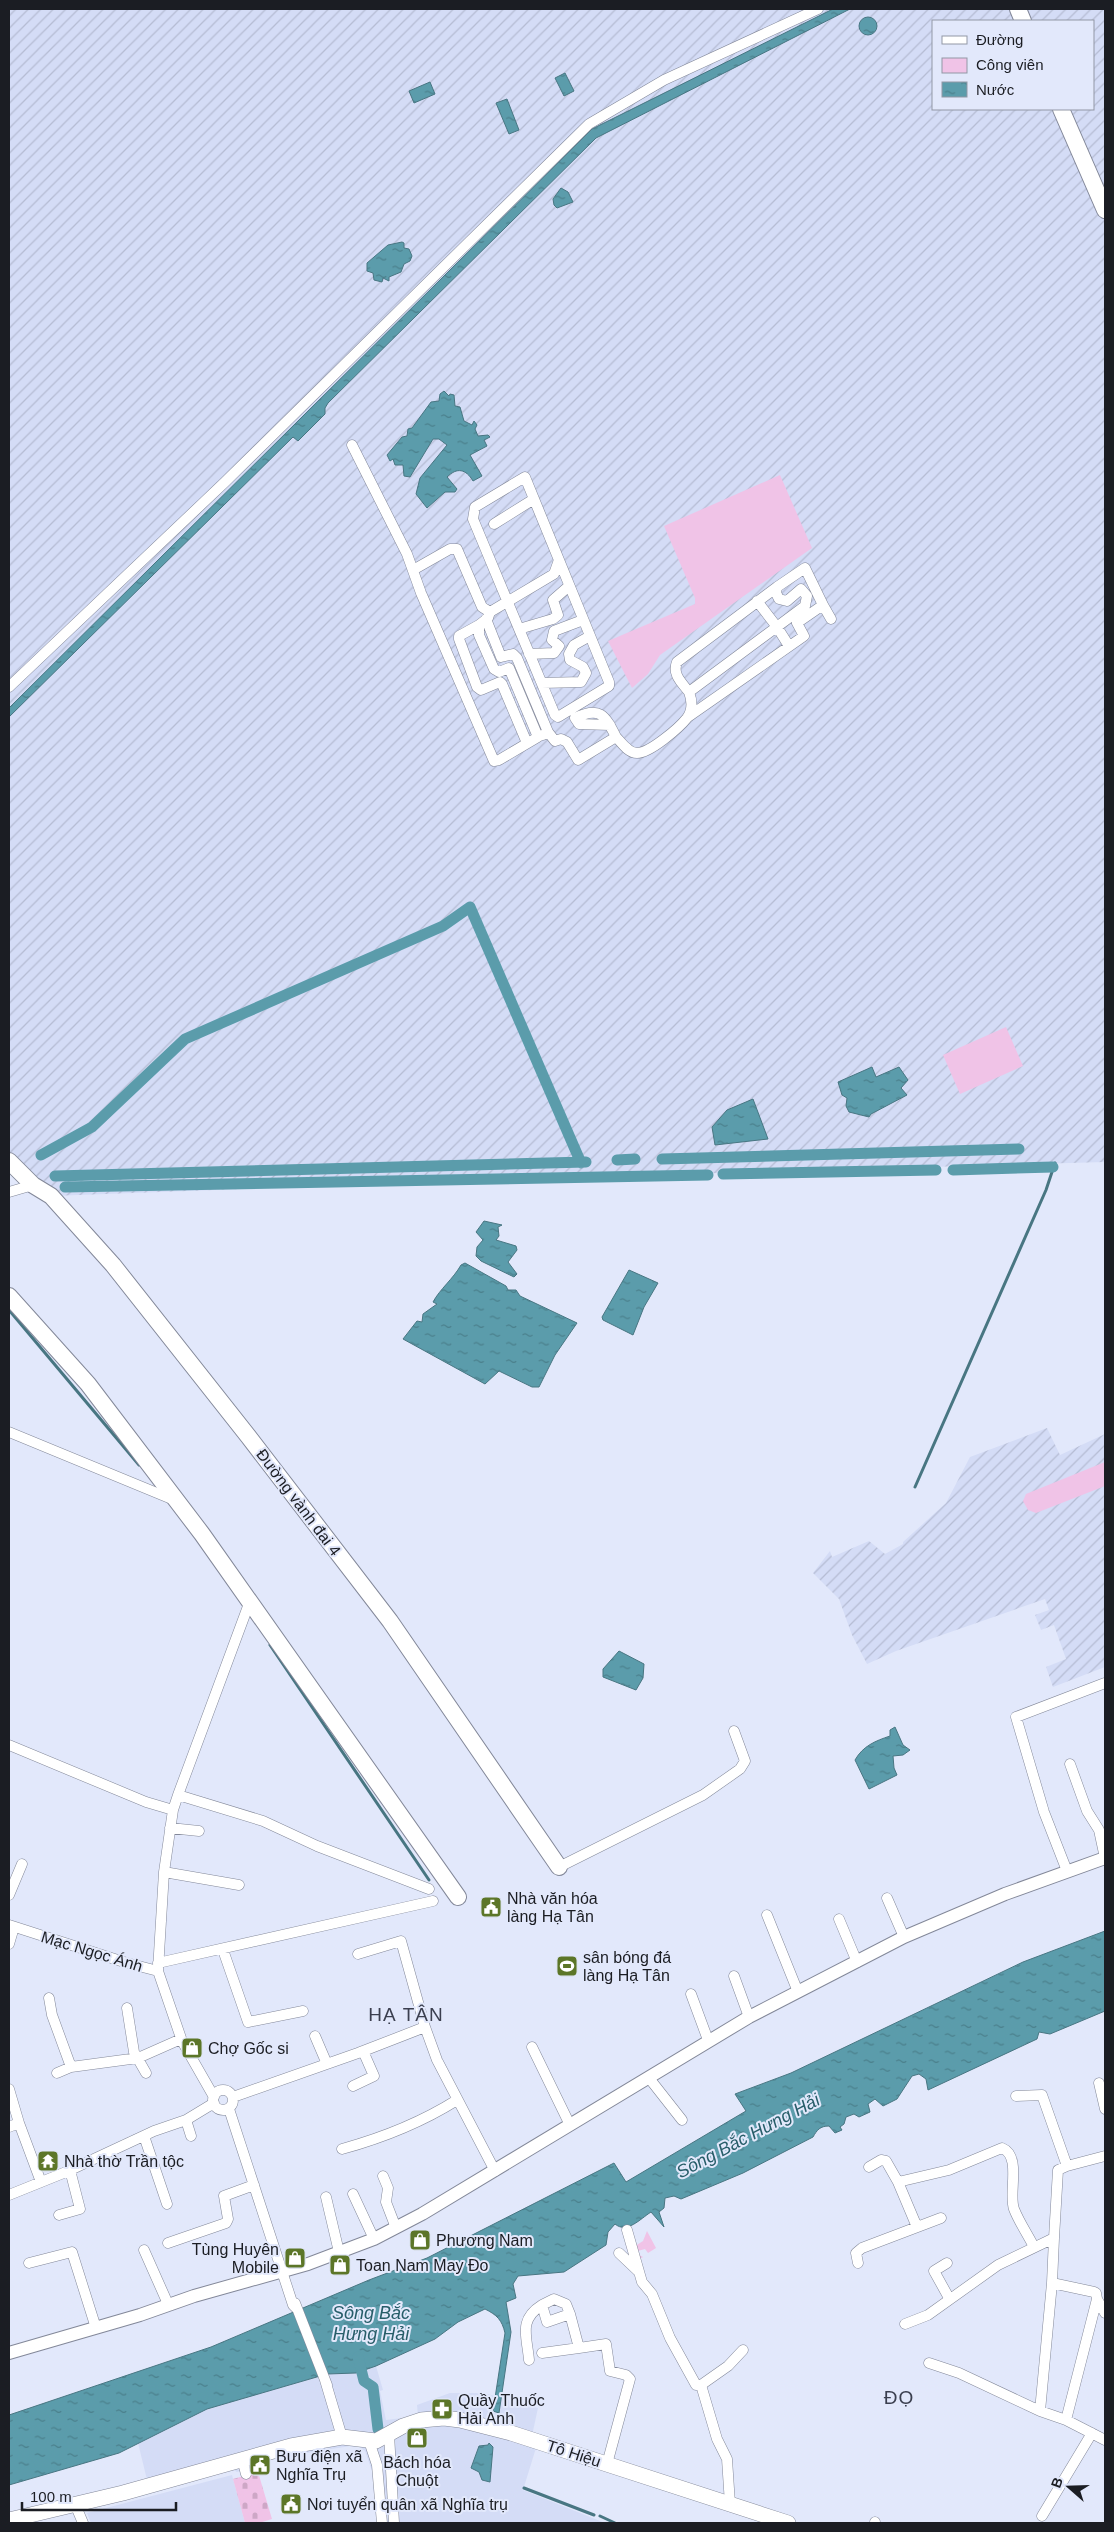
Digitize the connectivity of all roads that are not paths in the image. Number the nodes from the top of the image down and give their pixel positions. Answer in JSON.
{"nodes":[{"id":1,"x":818,"y":9,"type":"edge"},
{"id":2,"x":1061,"y":110,"type":"edge"},
{"id":3,"x":1105,"y":210,"type":"edge"},
{"id":4,"x":352,"y":446,"type":"dead end"},
{"id":5,"x":534,"y":499,"type":"junction"},
{"id":6,"x":494,"y":524,"type":"dead end"},
{"id":7,"x":559,"y":560,"type":"junction"},
{"id":8,"x":413,"y":570,"type":"junction"},
{"id":9,"x":554,"y":574,"type":"junction"},
{"id":10,"x":568,"y":582,"type":"junction"},
{"id":11,"x":777,"y":587,"type":"junction"},
{"id":12,"x":757,"y":601,"type":"junction"},
{"id":13,"x":508,"y":602,"type":"junction"},
{"id":14,"x":823,"y":605,"type":"junction"},
{"id":15,"x":485,"y":619,"type":"junction"},
{"id":16,"x":831,"y":619,"type":"dead end"},
{"id":17,"x":583,"y":620,"type":"junction"},
{"id":18,"x":777,"y":627,"type":"junction"},
{"id":19,"x":519,"y":629,"type":"junction"},
{"id":20,"x":590,"y":636,"type":"junction"},
{"id":21,"x":789,"y":646,"type":"junction"},
{"id":22,"x":530,"y":654,"type":"junction"},
{"id":23,"x":542,"y":683,"type":"junction"},
{"id":24,"x":9,"y":687,"type":"edge"},
{"id":25,"x":689,"y":692,"type":"junction"},
{"id":26,"x":688,"y":717,"type":"junction"},
{"id":27,"x":610,"y":725,"type":"dead end"},
{"id":28,"x":548,"y":732,"type":"junction"},
{"id":29,"x":538,"y":737,"type":"junction"},
{"id":30,"x":616,"y":737,"type":"junction"},
{"id":31,"x":527,"y":744,"type":"junction"},
{"id":32,"x":9,"y":1161,"type":"edge"},
{"id":33,"x":33,"y":1185,"type":"junction"},
{"id":34,"x":9,"y":1192,"type":"edge"},
{"id":35,"x":9,"y":1296,"type":"edge"},
{"id":36,"x":9,"y":1432,"type":"edge"},
{"id":37,"x":178,"y":1501,"type":"junction"},
{"id":38,"x":250,"y":1601,"type":"junction"},
{"id":39,"x":1105,"y":1683,"type":"edge"},
{"id":40,"x":734,"y":1731,"type":"dead end"},
{"id":41,"x":9,"y":1745,"type":"edge"},
{"id":42,"x":1070,"y":1764,"type":"dead end"},
{"id":43,"x":178,"y":1795,"type":"junction"},
{"id":44,"x":173,"y":1810,"type":"junction"},
{"id":45,"x":170,"y":1828,"type":"junction"},
{"id":46,"x":199,"y":1831,"type":"dead end"},
{"id":47,"x":1105,"y":1858,"type":"edge"},
{"id":48,"x":22,"y":1864,"type":"dead end"},
{"id":49,"x":559,"y":1868,"type":"joint"},
{"id":50,"x":1067,"y":1871,"type":"junction"},
{"id":51,"x":164,"y":1872,"type":"junction"},
{"id":52,"x":239,"y":1885,"type":"dead end"},
{"id":53,"x":429,"y":1889,"type":"dead end"},
{"id":54,"x":9,"y":1895,"type":"edge"},
{"id":55,"x":458,"y":1897,"type":"dead end"},
{"id":56,"x":886,"y":1898,"type":"dead end"},
{"id":57,"x":433,"y":1902,"type":"dead end"},
{"id":58,"x":767,"y":1915,"type":"dead end"},
{"id":59,"x":839,"y":1919,"type":"dead end"},
{"id":60,"x":12,"y":1926,"type":"edge"},
{"id":61,"x":904,"y":1937,"type":"junction"},
{"id":62,"x":9,"y":1944,"type":"edge"},
{"id":63,"x":223,"y":1950,"type":"junction"},
{"id":64,"x":358,"y":1954,"type":"dead end"},
{"id":65,"x":857,"y":1962,"type":"junction"},
{"id":66,"x":158,"y":1967,"type":"junction"},
{"id":67,"x":734,"y":1976,"type":"dead end"},
{"id":68,"x":798,"y":1992,"type":"junction"},
{"id":69,"x":690,"y":1994,"type":"dead end"},
{"id":70,"x":49,"y":1998,"type":"dead end"},
{"id":71,"x":127,"y":2008,"type":"dead end"},
{"id":72,"x":303,"y":2011,"type":"dead end"},
{"id":73,"x":749,"y":2017,"type":"junction"},
{"id":74,"x":425,"y":2027,"type":"junction"},
{"id":75,"x":315,"y":2036,"type":"dead end"},
{"id":76,"x":181,"y":2039,"type":"junction"},
{"id":77,"x":708,"y":2040,"type":"junction"},
{"id":78,"x":532,"y":2047,"type":"dead end"},
{"id":79,"x":363,"y":2051,"type":"junction"},
{"id":80,"x":138,"y":2058,"type":"junction"},
{"id":81,"x":327,"y":2064,"type":"junction"},
{"id":82,"x":71,"y":2067,"type":"junction"},
{"id":83,"x":57,"y":2073,"type":"dead end"},
{"id":84,"x":146,"y":2073,"type":"dead end"},
{"id":85,"x":649,"y":2078,"type":"junction"},
{"id":86,"x":1099,"y":2083,"type":"dead end"},
{"id":87,"x":353,"y":2086,"type":"dead end"},
{"id":88,"x":9,"y":2089,"type":"edge"},
{"id":89,"x":1016,"y":2096,"type":"dead end"},
{"id":90,"x":233,"y":2097,"type":"junction"},
{"id":91,"x":214,"y":2100,"type":"junction"},
{"id":92,"x":457,"y":2100,"type":"junction"},
{"id":93,"x":229,"y":2109,"type":"junction"},
{"id":94,"x":1105,"y":2109,"type":"edge"},
{"id":95,"x":186,"y":2120,"type":"junction"},
{"id":96,"x":682,"y":2120,"type":"dead end"},
{"id":97,"x":14,"y":2125,"type":"edge"},
{"id":98,"x":570,"y":2125,"type":"junction"},
{"id":99,"x":144,"y":2136,"type":"junction"},
{"id":100,"x":190,"y":2136,"type":"dead end"},
{"id":101,"x":342,"y":2149,"type":"dead end"},
{"id":102,"x":1105,"y":2156,"type":"edge"},
{"id":103,"x":1066,"y":2166,"type":"junction"},
{"id":104,"x":869,"y":2167,"type":"dead end"},
{"id":105,"x":70,"y":2170,"type":"junction"},
{"id":106,"x":494,"y":2171,"type":"junction"},
{"id":107,"x":383,"y":2176,"type":"dead end"},
{"id":108,"x":41,"y":2182,"type":"junction"},
{"id":109,"x":898,"y":2182,"type":"junction"},
{"id":110,"x":254,"y":2186,"type":"junction"},
{"id":111,"x":353,"y":2194,"type":"dead end"},
{"id":112,"x":9,"y":2195,"type":"edge"},
{"id":113,"x":326,"y":2197,"type":"dead end"},
{"id":114,"x":167,"y":2204,"type":"dead end"},
{"id":115,"x":59,"y":2215,"type":"dead end"},
{"id":116,"x":941,"y":2218,"type":"dead end"},
{"id":117,"x":917,"y":2227,"type":"junction"},
{"id":118,"x":396,"y":2228,"type":"junction"},
{"id":119,"x":627,"y":2230,"type":"dead end"},
{"id":120,"x":1054,"y":2238,"type":"junction"},
{"id":121,"x":374,"y":2239,"type":"junction"},
{"id":122,"x":168,"y":2243,"type":"dead end"},
{"id":123,"x":1034,"y":2247,"type":"junction"},
{"id":124,"x":144,"y":2250,"type":"dead end"},
{"id":125,"x":339,"y":2252,"type":"junction"},
{"id":126,"x":619,"y":2253,"type":"dead end"},
{"id":127,"x":946,"y":2262,"type":"dead end"},
{"id":128,"x":29,"y":2263,"type":"dead end"},
{"id":129,"x":858,"y":2263,"type":"dead end"},
{"id":130,"x":282,"y":2271,"type":"junction"},
{"id":131,"x":640,"y":2273,"type":"junction"},
{"id":132,"x":1052,"y":2283,"type":"junction"},
{"id":133,"x":949,"y":2298,"type":"junction"},
{"id":134,"x":1097,"y":2299,"type":"junction"},
{"id":135,"x":168,"y":2304,"type":"junction"},
{"id":136,"x":542,"y":2305,"type":"junction"},
{"id":137,"x":1105,"y":2313,"type":"edge"},
{"id":138,"x":570,"y":2314,"type":"junction"},
{"id":139,"x":906,"y":2324,"type":"dead end"},
{"id":140,"x":96,"y":2328,"type":"junction"},
{"id":141,"x":579,"y":2348,"type":"junction"},
{"id":142,"x":10,"y":2349,"type":"edge"},
{"id":143,"x":743,"y":2350,"type":"dead end"},
{"id":144,"x":542,"y":2353,"type":"dead end"},
{"id":145,"x":529,"y":2360,"type":"dead end"},
{"id":146,"x":929,"y":2363,"type":"dead end"},
{"id":147,"x":701,"y":2385,"type":"junction"},
{"id":148,"x":1041,"y":2399,"type":"junction"},
{"id":149,"x":1040,"y":2411,"type":"junction"},
{"id":150,"x":1051,"y":2414,"type":"junction"},
{"id":151,"x":1066,"y":2420,"type":"junction"},
{"id":152,"x":1092,"y":2433,"type":"junction"},
{"id":153,"x":390,"y":2434,"type":"junction"},
{"id":154,"x":342,"y":2437,"type":"junction"},
{"id":155,"x":1105,"y":2440,"type":"edge"},
{"id":156,"x":369,"y":2441,"type":"junction"},
{"id":157,"x":607,"y":2464,"type":"junction"},
{"id":158,"x":75,"y":2504,"type":"junction"},
{"id":159,"x":730,"y":2504,"type":"junction"},
{"id":160,"x":1042,"y":2516,"type":"dead end"},
{"id":161,"x":9,"y":2520,"type":"edge"},
{"id":162,"x":83,"y":2523,"type":"edge"},
{"id":163,"x":382,"y":2523,"type":"edge"},
{"id":164,"x":394,"y":2523,"type":"edge"},
{"id":165,"x":788,"y":2523,"type":"edge"}],
"edges":[{"from":1,"to":24,"type":"street"},
{"from":2,"to":3,"type":"main road"},
{"from":4,"to":8,"type":"street"},
{"from":5,"to":6,"type":"street"},
{"from":5,"to":7,"type":"street"},
{"from":5,"to":13,"type":"street"},
{"from":7,"to":9,"type":"street"},
{"from":7,"to":10,"type":"street"},
{"from":8,"to":15,"type":"street"},
{"from":8,"to":31,"type":"street"},
{"from":9,"to":10,"type":"street"},
{"from":9,"to":13,"type":"street"},
{"from":10,"to":17,"type":"street"},
{"from":10,"to":19,"type":"street"},
{"from":11,"to":12,"type":"street"},
{"from":11,"to":14,"type":"street"},
{"from":11,"to":18,"type":"street"},
{"from":12,"to":18,"type":"street"},
{"from":12,"to":25,"type":"street"},
{"from":13,"to":15,"type":"street"},
{"from":13,"to":19,"type":"street"},
{"from":14,"to":16,"type":"street"},
{"from":14,"to":21,"type":"street"},
{"from":15,"to":28,"type":"street"},
{"from":15,"to":29,"type":"street"},
{"from":15,"to":31,"type":"street"},
{"from":17,"to":20,"type":"street"},
{"from":17,"to":22,"type":"street"},
{"from":18,"to":21,"type":"street"},
{"from":18,"to":25,"type":"street"},
{"from":19,"to":22,"type":"street"},
{"from":20,"to":23,"type":"street"},
{"from":20,"to":23,"type":"street"},
{"from":21,"to":26,"type":"street"},
{"from":22,"to":23,"type":"street"},
{"from":25,"to":26,"type":"street"},
{"from":26,"to":30,"type":"street"},
{"from":27,"to":30,"type":"street"},
{"from":28,"to":29,"type":"street"},
{"from":28,"to":30,"type":"street"},
{"from":29,"to":31,"type":"street"},
{"from":32,"to":33,"type":"main road","name":"Đường vành đai 4"},
{"from":33,"to":34,"type":"street"},
{"from":33,"to":49,"type":"main road","name":"Đường vành đai 4"},
{"from":35,"to":37,"type":"main road"},
{"from":36,"to":37,"type":"street"},
{"from":37,"to":38,"type":"main road"},
{"from":38,"to":43,"type":"street"},
{"from":38,"to":55,"type":"main road"},
{"from":39,"to":50,"type":"street"},
{"from":40,"to":49,"type":"street"},
{"from":41,"to":44,"type":"street"},
{"from":42,"to":47,"type":"street"},
{"from":43,"to":44,"type":"street"},
{"from":43,"to":53,"type":"street"},
{"from":44,"to":45,"type":"street"},
{"from":45,"to":46,"type":"street"},
{"from":45,"to":51,"type":"street"},
{"from":47,"to":50,"type":"street"},
{"from":48,"to":54,"type":"street"},
{"from":50,"to":61,"type":"street"},
{"from":51,"to":52,"type":"street"},
{"from":51,"to":66,"type":"street"},
{"from":56,"to":61,"type":"street"},
{"from":57,"to":63,"type":"street"},
{"from":58,"to":68,"type":"street"},
{"from":59,"to":65,"type":"street"},
{"from":60,"to":62,"type":"street"},
{"from":60,"to":66,"type":"street","name":"Mạc Ngọc Ánh"},
{"from":61,"to":65,"type":"street"},
{"from":63,"to":66,"type":"street"},
{"from":63,"to":72,"type":"street"},
{"from":64,"to":74,"type":"street"},
{"from":65,"to":68,"type":"street"},
{"from":66,"to":76,"type":"street","name":"Mạc Ngọc Ánh"},
{"from":67,"to":73,"type":"street"},
{"from":68,"to":73,"type":"street"},
{"from":69,"to":77,"type":"street"},
{"from":70,"to":82,"type":"street"},
{"from":71,"to":80,"type":"street"},
{"from":73,"to":77,"type":"street"},
{"from":74,"to":79,"type":"street"},
{"from":74,"to":92,"type":"street"},
{"from":75,"to":81,"type":"street"},
{"from":76,"to":80,"type":"street"},
{"from":76,"to":91,"type":"street","name":"Mạc Ngọc Ánh"},
{"from":77,"to":85,"type":"street"},
{"from":78,"to":98,"type":"street"},
{"from":79,"to":81,"type":"street"},
{"from":79,"to":87,"type":"street"},
{"from":80,"to":82,"type":"street"},
{"from":80,"to":84,"type":"street"},
{"from":81,"to":90,"type":"street"},
{"from":82,"to":83,"type":"street"},
{"from":85,"to":96,"type":"street"},
{"from":85,"to":98,"type":"street"},
{"from":86,"to":94,"type":"street"},
{"from":88,"to":97,"type":"street"},
{"from":89,"to":103,"type":"street"},
{"from":90,"to":91,"type":"street"},
{"from":90,"to":93,"type":"street"},
{"from":91,"to":93,"type":"street"},
{"from":91,"to":95,"type":"street"},
{"from":92,"to":101,"type":"street"},
{"from":92,"to":106,"type":"street"},
{"from":93,"to":110,"type":"street"},
{"from":95,"to":99,"type":"street"},
{"from":95,"to":100,"type":"street"},
{"from":97,"to":108,"type":"street"},
{"from":98,"to":106,"type":"street"},
{"from":99,"to":105,"type":"street"},
{"from":99,"to":114,"type":"street"},
{"from":102,"to":103,"type":"street"},
{"from":103,"to":120,"type":"street"},
{"from":104,"to":109,"type":"street"},
{"from":105,"to":108,"type":"street"},
{"from":105,"to":115,"type":"street"},
{"from":106,"to":118,"type":"street"},
{"from":107,"to":118,"type":"street"},
{"from":108,"to":112,"type":"street"},
{"from":109,"to":117,"type":"street"},
{"from":109,"to":123,"type":"street"},
{"from":110,"to":122,"type":"street"},
{"from":110,"to":130,"type":"street"},
{"from":111,"to":121,"type":"street"},
{"from":113,"to":125,"type":"street"},
{"from":116,"to":117,"type":"street"},
{"from":117,"to":129,"type":"street"},
{"from":118,"to":121,"type":"street"},
{"from":119,"to":131,"type":"street"},
{"from":120,"to":123,"type":"street"},
{"from":120,"to":132,"type":"street"},
{"from":121,"to":125,"type":"street"},
{"from":123,"to":133,"type":"street"},
{"from":124,"to":135,"type":"street"},
{"from":125,"to":130,"type":"street"},
{"from":126,"to":131,"type":"street"},
{"from":127,"to":133,"type":"street"},
{"from":128,"to":140,"type":"street"},
{"from":130,"to":135,"type":"street"},
{"from":130,"to":154,"type":"street"},
{"from":131,"to":147,"type":"street"},
{"from":132,"to":134,"type":"street"},
{"from":132,"to":148,"type":"street"},
{"from":133,"to":139,"type":"street"},
{"from":134,"to":137,"type":"street"},
{"from":134,"to":151,"type":"street"},
{"from":135,"to":140,"type":"street"},
{"from":136,"to":138,"type":"street"},
{"from":136,"to":138,"type":"street"},
{"from":136,"to":145,"type":"street"},
{"from":138,"to":141,"type":"street"},
{"from":140,"to":142,"type":"street"},
{"from":141,"to":144,"type":"street"},
{"from":141,"to":157,"type":"street"},
{"from":143,"to":147,"type":"street"},
{"from":146,"to":149,"type":"street"},
{"from":147,"to":159,"type":"street"},
{"from":148,"to":149,"type":"street"},
{"from":148,"to":150,"type":"street"},
{"from":149,"to":150,"type":"street"},
{"from":150,"to":151,"type":"street"},
{"from":151,"to":152,"type":"street"},
{"from":152,"to":155,"type":"street"},
{"from":152,"to":160,"type":"street"},
{"from":153,"to":156,"type":"main road","name":"Tô Hiệu"},
{"from":153,"to":157,"type":"main road","name":"Tô Hiệu"},
{"from":153,"to":164,"type":"street"},
{"from":154,"to":156,"type":"main road","name":"Tô Hiệu"},
{"from":154,"to":158,"type":"main road","name":"Tô Hiệu"},
{"from":156,"to":163,"type":"street"},
{"from":157,"to":159,"type":"main road","name":"Tô Hiệu"},
{"from":158,"to":161,"type":"main road","name":"Tô Hiệu"},
{"from":158,"to":162,"type":"street"},
{"from":159,"to":165,"type":"main road","name":"Tô Hiệu"}]}
